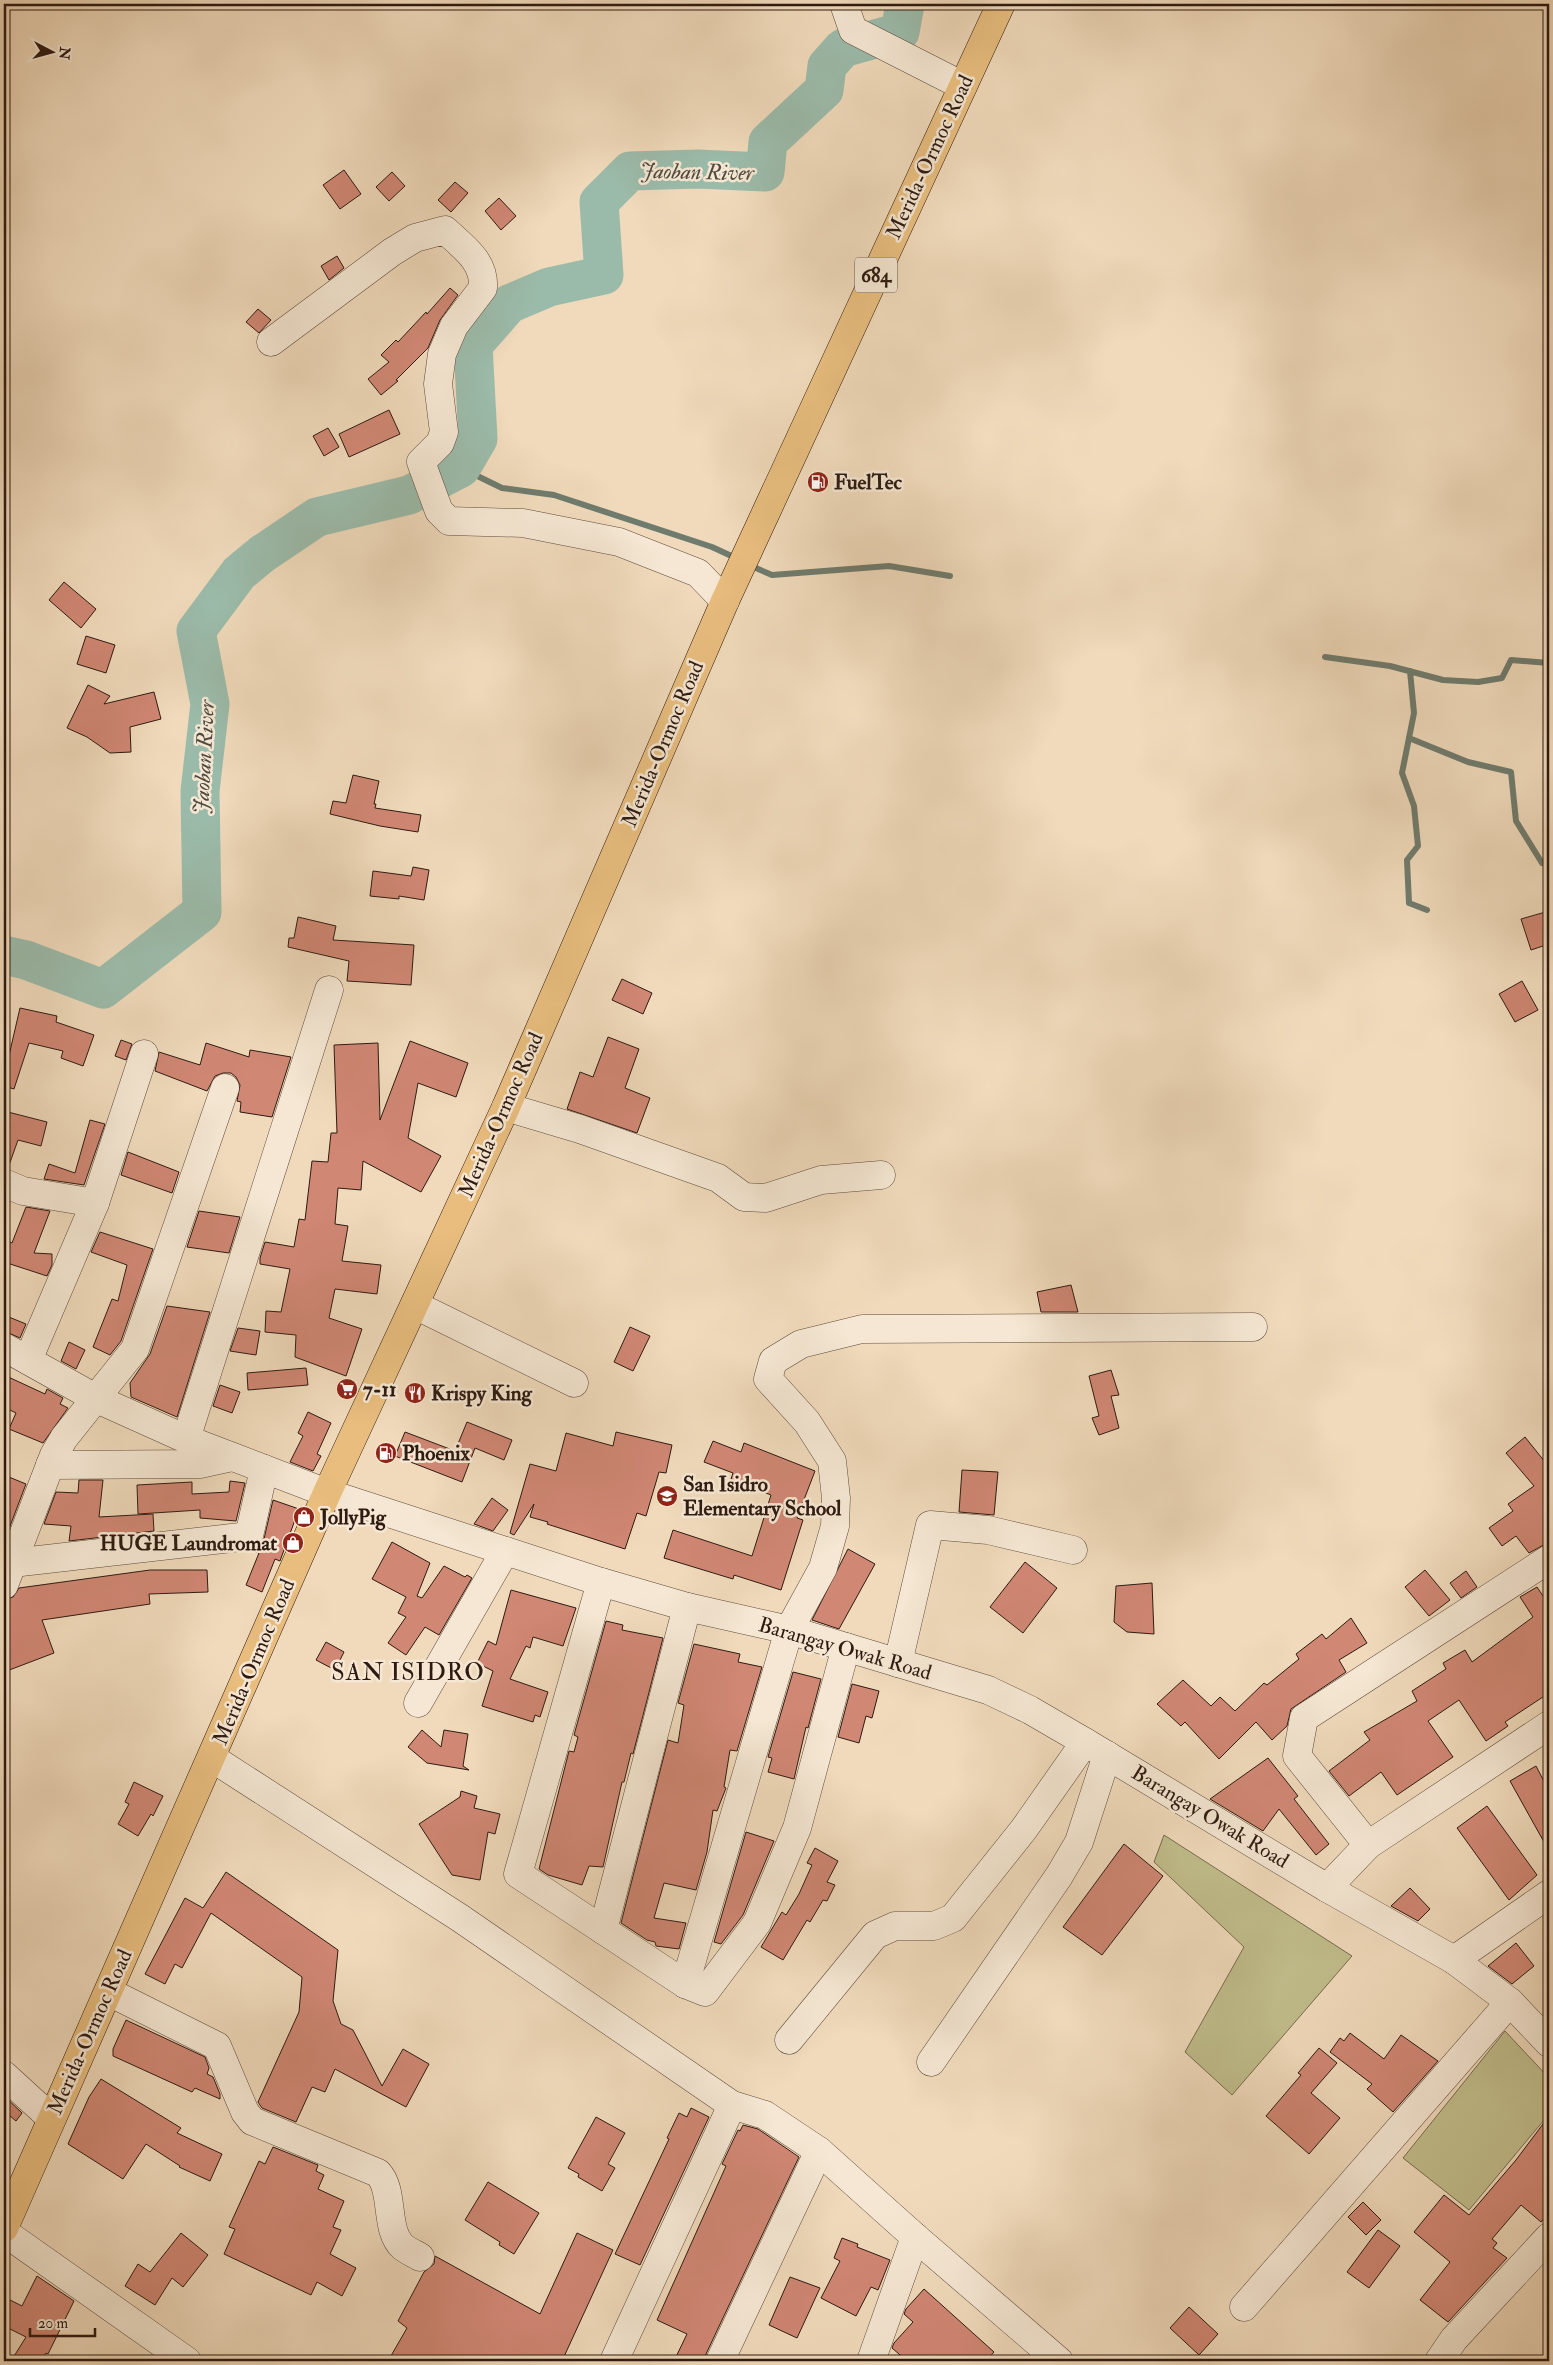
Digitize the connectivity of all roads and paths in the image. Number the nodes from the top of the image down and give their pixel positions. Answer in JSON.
{"nodes":[{"id":1,"x":844,"y":4,"type":"edge"},
{"id":2,"x":1001,"y":4,"type":"edge"},
{"id":3,"x":963,"y":86,"type":"junction"},
{"id":4,"x":271,"y":342,"type":"dead end"},
{"id":5,"x":729,"y":594,"type":"junction"},
{"id":6,"x":329,"y":990,"type":"dead end"},
{"id":7,"x":144,"y":1054,"type":"dead end"},
{"id":8,"x":225,"y":1088,"type":"dead end"},
{"id":9,"x":506,"y":1107,"type":"junction"},
{"id":10,"x":881,"y":1175,"type":"dead end"},
{"id":11,"x":4,"y":1183,"type":"edge"},
{"id":12,"x":95,"y":1203,"type":"junction"},
{"id":13,"x":414,"y":1305,"type":"junction"},
{"id":14,"x":1253,"y":1328,"type":"dead end"},
{"id":15,"x":4,"y":1347,"type":"edge"},
{"id":16,"x":28,"y":1360,"type":"junction"},
{"id":17,"x":574,"y":1383,"type":"dead end"},
{"id":18,"x":97,"y":1399,"type":"junction"},
{"id":19,"x":186,"y":1439,"type":"junction"},
{"id":20,"x":232,"y":1457,"type":"junction"},
{"id":21,"x":50,"y":1465,"type":"junction"},
{"id":22,"x":264,"y":1469,"type":"junction"},
{"id":23,"x":327,"y":1494,"type":"junction"},
{"id":24,"x":1073,"y":1550,"type":"dead end"},
{"id":25,"x":505,"y":1551,"type":"junction"},
{"id":26,"x":1549,"y":1559,"type":"edge"},
{"id":27,"x":8,"y":1574,"type":"edge"},
{"id":28,"x":601,"y":1582,"type":"junction"},
{"id":29,"x":687,"y":1607,"type":"junction"},
{"id":30,"x":789,"y":1630,"type":"junction"},
{"id":31,"x":846,"y":1647,"type":"junction"},
{"id":32,"x":898,"y":1663,"type":"junction"},
{"id":33,"x":418,"y":1703,"type":"dead end"},
{"id":34,"x":1549,"y":1725,"type":"edge"},
{"id":35,"x":1096,"y":1748,"type":"junction"},
{"id":36,"x":212,"y":1758,"type":"junction"},
{"id":37,"x":1368,"y":1845,"type":"junction"},
{"id":38,"x":1327,"y":1888,"type":"junction"},
{"id":39,"x":1549,"y":1894,"type":"edge"},
{"id":40,"x":603,"y":1930,"type":"junction"},
{"id":41,"x":1454,"y":1960,"type":"junction"},
{"id":42,"x":685,"y":1984,"type":"junction"},
{"id":43,"x":109,"y":1992,"type":"junction"},
{"id":44,"x":1510,"y":2002,"type":"junction"},
{"id":45,"x":789,"y":2040,"type":"dead end"},
{"id":46,"x":1549,"y":2043,"type":"edge"},
{"id":47,"x":931,"y":2062,"type":"dead end"},
{"id":48,"x":4,"y":2076,"type":"edge"},
{"id":49,"x":732,"y":2105,"type":"junction"},
{"id":50,"x":51,"y":2118,"type":"junction"},
{"id":51,"x":819,"y":2151,"type":"junction"},
{"id":52,"x":4,"y":2228,"type":"edge"},
{"id":53,"x":4,"y":2232,"type":"edge"},
{"id":54,"x":915,"y":2237,"type":"junction"},
{"id":55,"x":1549,"y":2237,"type":"edge"},
{"id":56,"x":420,"y":2257,"type":"dead end"},
{"id":57,"x":1244,"y":2307,"type":"dead end"},
{"id":58,"x":878,"y":2358,"type":"edge"},
{"id":59,"x":187,"y":2361,"type":"edge"},
{"id":60,"x":614,"y":2361,"type":"edge"},
{"id":61,"x":720,"y":2361,"type":"edge"},
{"id":62,"x":1060,"y":2361,"type":"edge"},
{"id":63,"x":1439,"y":2361,"type":"edge"}],
"edges":[{"from":1,"to":3,"type":"street"},
{"from":2,"to":3,"type":"highway","name":"Merida-Ormoc Road","number":"684"},
{"from":3,"to":5,"type":"highway","name":"Merida-Ormoc Road","number":"684"},
{"from":4,"to":5,"type":"street"},
{"from":5,"to":9,"type":"highway","name":"Merida-Ormoc Road","number":"684"},
{"from":6,"to":19,"type":"street"},
{"from":7,"to":12,"type":"street"},
{"from":8,"to":18,"type":"street"},
{"from":9,"to":10,"type":"street"},
{"from":9,"to":13,"type":"highway","name":"Merida-Ormoc Road","number":"684"},
{"from":11,"to":12,"type":"street"},
{"from":12,"to":16,"type":"street"},
{"from":13,"to":17,"type":"street"},
{"from":13,"to":23,"type":"highway","name":"Merida-Ormoc Road","number":"684"},
{"from":14,"to":30,"type":"street"},
{"from":15,"to":16,"type":"street","name":"Barangay Owak Road"},
{"from":16,"to":18,"type":"street","name":"Barangay Owak Road"},
{"from":18,"to":19,"type":"street","name":"Barangay Owak Road"},
{"from":18,"to":21,"type":"street"},
{"from":19,"to":20,"type":"street","name":"Barangay Owak Road"},
{"from":20,"to":21,"type":"street"},
{"from":20,"to":22,"type":"street","name":"Barangay Owak Road"},
{"from":21,"to":27,"type":"street"},
{"from":22,"to":23,"type":"street","name":"Barangay Owak Road"},
{"from":22,"to":27,"type":"street"},
{"from":23,"to":25,"type":"street","name":"Barangay Owak Road"},
{"from":23,"to":36,"type":"highway","name":"Merida-Ormoc Road","number":"684"},
{"from":24,"to":32,"type":"street"},
{"from":25,"to":28,"type":"street","name":"Barangay Owak Road"},
{"from":25,"to":33,"type":"street"},
{"from":26,"to":37,"type":"street"},
{"from":28,"to":29,"type":"street","name":"Barangay Owak Road"},
{"from":28,"to":40,"type":"street"},
{"from":29,"to":30,"type":"street","name":"Barangay Owak Road"},
{"from":29,"to":40,"type":"street"},
{"from":30,"to":31,"type":"street","name":"Barangay Owak Road"},
{"from":30,"to":42,"type":"street"},
{"from":31,"to":32,"type":"street","name":"Barangay Owak Road"},
{"from":31,"to":42,"type":"street"},
{"from":32,"to":35,"type":"street","name":"Barangay Owak Road"},
{"from":34,"to":37,"type":"street"},
{"from":35,"to":38,"type":"street","name":"Barangay Owak Road"},
{"from":35,"to":45,"type":"street"},
{"from":35,"to":47,"type":"street"},
{"from":36,"to":43,"type":"highway","name":"Merida-Ormoc Road","number":"684"},
{"from":36,"to":49,"type":"street"},
{"from":37,"to":38,"type":"street"},
{"from":38,"to":41,"type":"street","name":"Barangay Owak Road"},
{"from":39,"to":41,"type":"street"},
{"from":40,"to":42,"type":"street"},
{"from":41,"to":44,"type":"street","name":"Barangay Owak Road"},
{"from":43,"to":50,"type":"highway","name":"Merida-Ormoc Road","number":"684"},
{"from":43,"to":56,"type":"street"},
{"from":44,"to":46,"type":"street","name":"Barangay Owak Road"},
{"from":44,"to":57,"type":"street"},
{"from":48,"to":50,"type":"street"},
{"from":49,"to":51,"type":"street"},
{"from":49,"to":60,"type":"street"},
{"from":50,"to":52,"type":"highway","name":"Merida-Ormoc Road","number":"684"},
{"from":51,"to":54,"type":"street"},
{"from":51,"to":61,"type":"street"},
{"from":53,"to":59,"type":"street"},
{"from":54,"to":58,"type":"street"},
{"from":54,"to":62,"type":"street"},
{"from":55,"to":63,"type":"street"}]}
